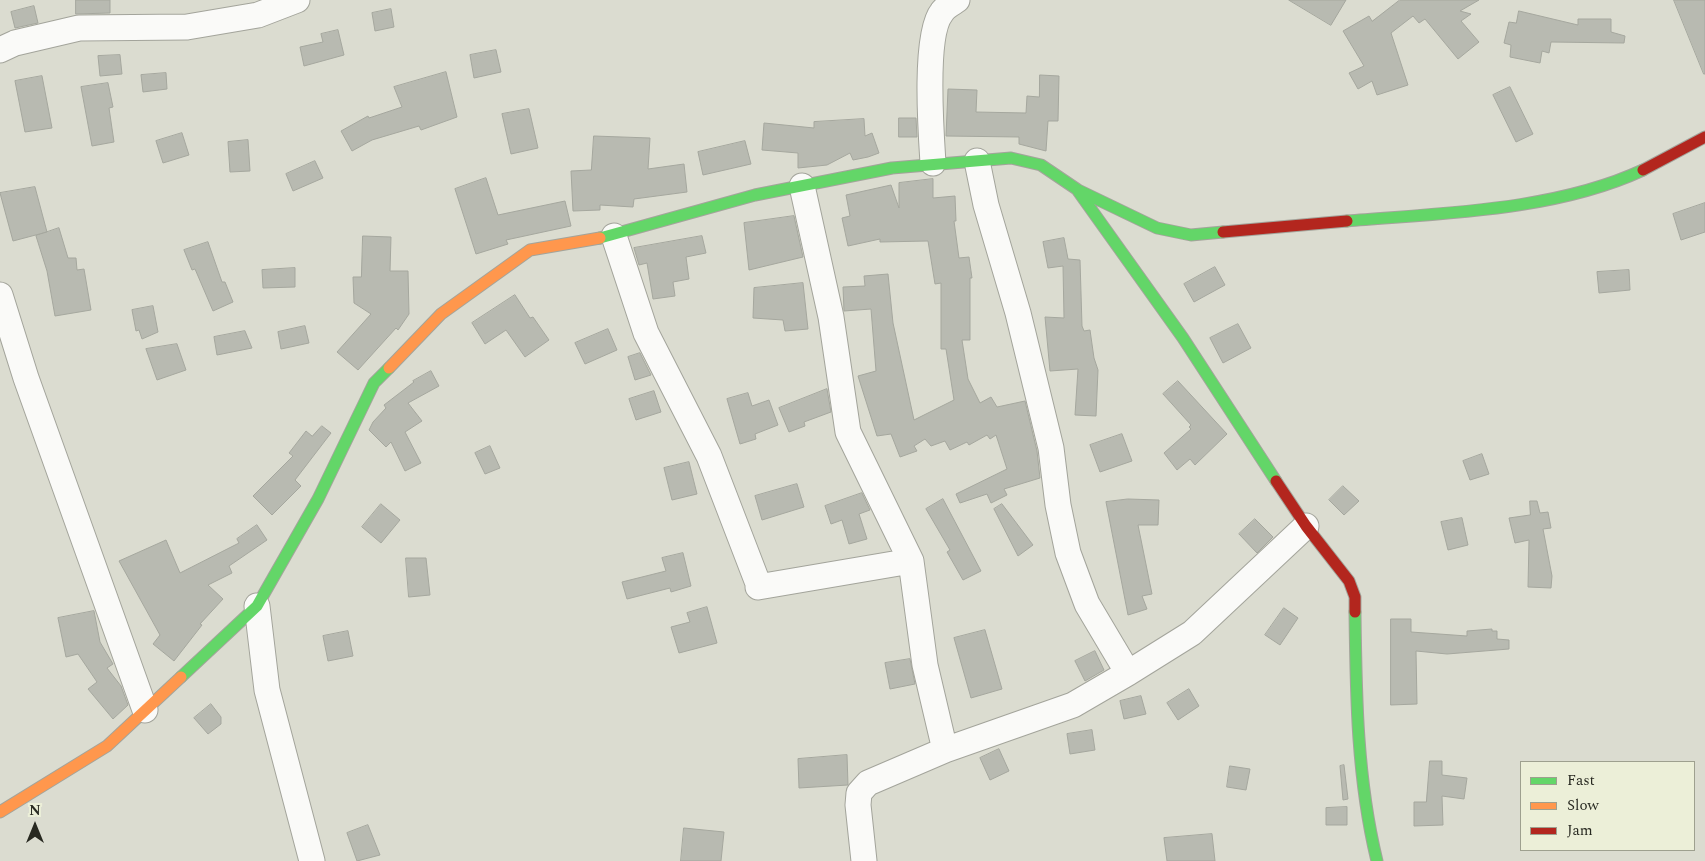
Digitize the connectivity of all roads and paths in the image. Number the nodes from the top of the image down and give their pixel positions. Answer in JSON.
{"nodes":[{"id":1,"x":297,"y":0,"type":"edge"},
{"id":2,"x":957,"y":0,"type":"edge"},
{"id":3,"x":0,"y":50,"type":"edge"},
{"id":4,"x":1705,"y":137,"type":"edge"},
{"id":5,"x":977,"y":161,"type":"junction"},
{"id":6,"x":933,"y":163,"type":"junction"},
{"id":7,"x":802,"y":186,"type":"junction"},
{"id":8,"x":1078,"y":190,"type":"junction"},
{"id":9,"x":614,"y":236,"type":"junction"},
{"id":10,"x":0,"y":295,"type":"edge"},
{"id":11,"x":1306,"y":526,"type":"junction"},
{"id":12,"x":911,"y":561,"type":"junction"},
{"id":13,"x":257,"y":606,"type":"junction"},
{"id":14,"x":1128,"y":673,"type":"junction"},
{"id":15,"x":145,"y":710,"type":"junction"},
{"id":16,"x":945,"y":750,"type":"junction"},
{"id":17,"x":0,"y":812,"type":"edge"},
{"id":18,"x":312,"y":861,"type":"edge"},
{"id":19,"x":864,"y":861,"type":"edge"},
{"id":20,"x":1377,"y":861,"type":"edge"}],
"edges":[{"from":1,"to":3,"type":"street"},
{"from":2,"to":6,"type":"street"},
{"from":4,"to":8,"type":"street"},
{"from":5,"to":6,"type":"street"},
{"from":5,"to":8,"type":"street"},
{"from":5,"to":14,"type":"street"},
{"from":6,"to":7,"type":"street"},
{"from":7,"to":9,"type":"street"},
{"from":7,"to":12,"type":"street"},
{"from":8,"to":11,"type":"street"},
{"from":9,"to":12,"type":"street"},
{"from":9,"to":13,"type":"street"},
{"from":10,"to":15,"type":"street"},
{"from":11,"to":14,"type":"street"},
{"from":11,"to":20,"type":"street"},
{"from":12,"to":16,"type":"street"},
{"from":13,"to":15,"type":"street"},
{"from":13,"to":18,"type":"street"},
{"from":14,"to":16,"type":"street"},
{"from":15,"to":17,"type":"street"},
{"from":16,"to":19,"type":"street"}]}
